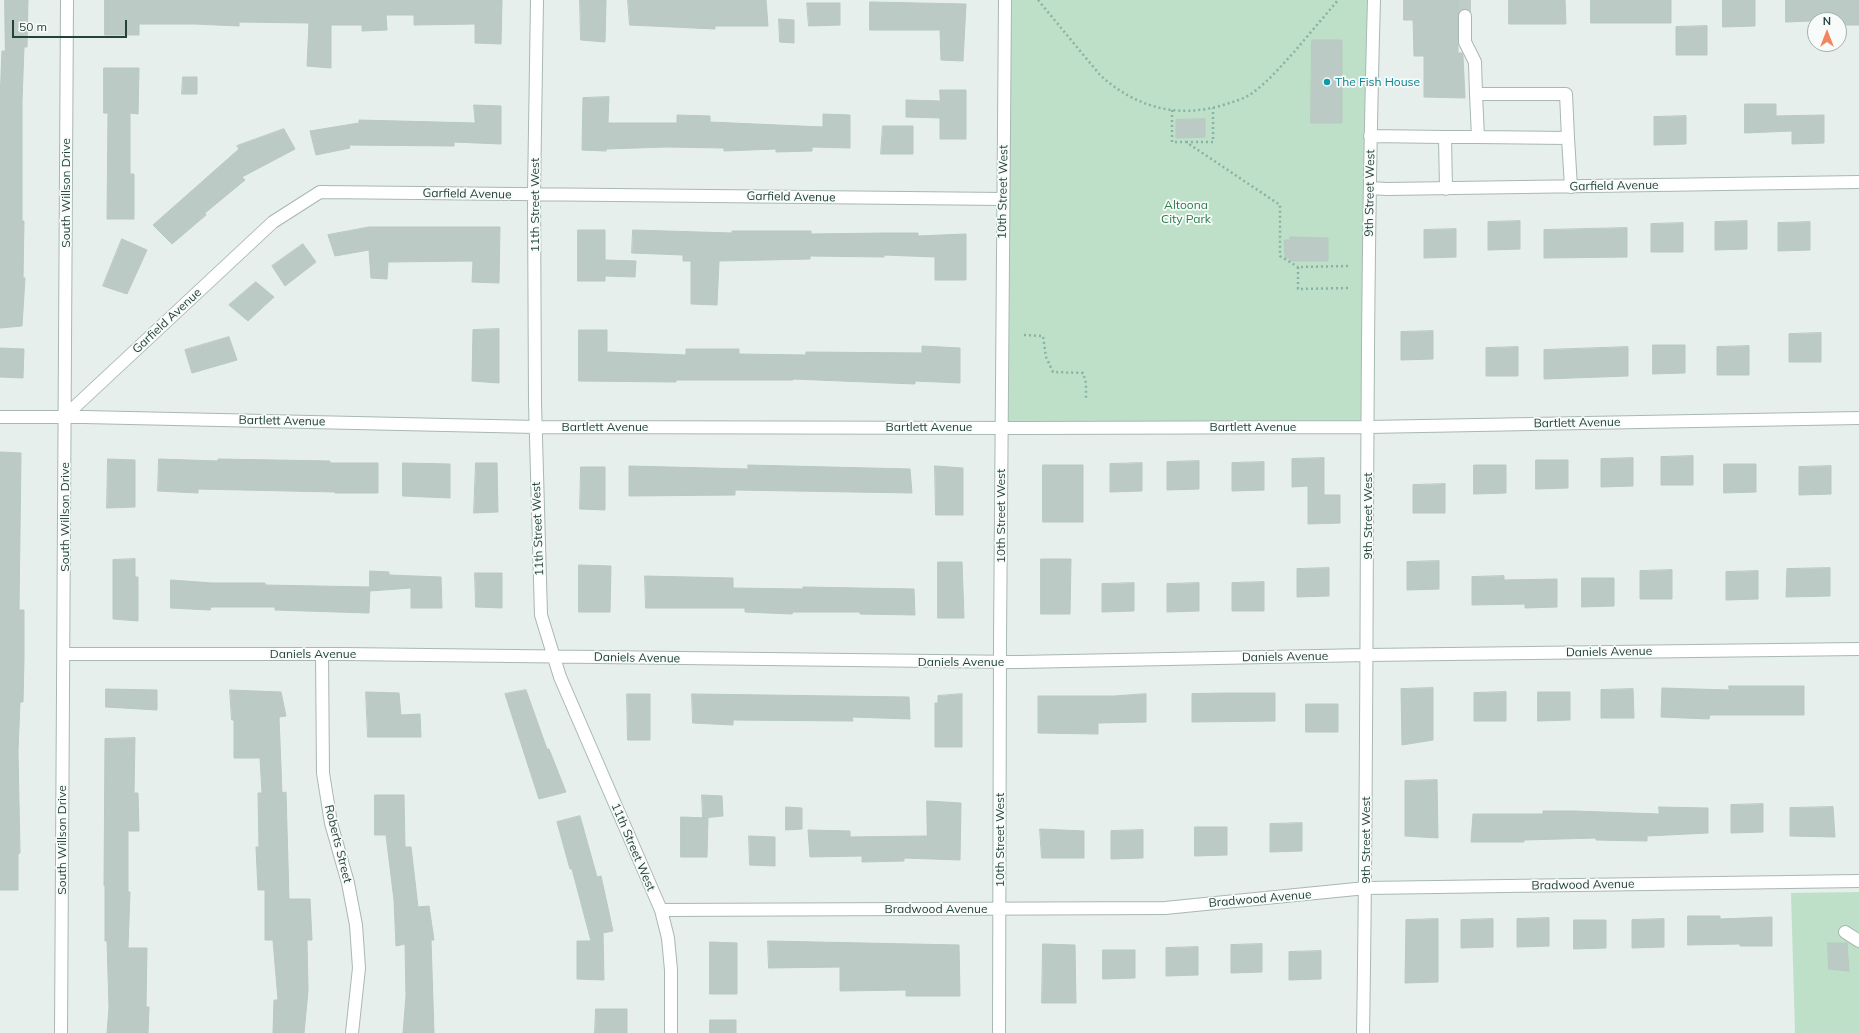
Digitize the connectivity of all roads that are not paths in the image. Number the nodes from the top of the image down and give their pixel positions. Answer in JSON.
{"nodes":[{"id":1,"x":67,"y":0,"type":"edge"},
{"id":2,"x":537,"y":0,"type":"edge"},
{"id":3,"x":1006,"y":0,"type":"edge"},
{"id":4,"x":1374,"y":0,"type":"edge"},
{"id":5,"x":1465,"y":16,"type":"tunnel mouth"},
{"id":6,"x":1476,"y":94,"type":"junction"},
{"id":7,"x":1370,"y":136,"type":"junction"},
{"id":8,"x":1445,"y":137,"type":"junction"},
{"id":9,"x":1478,"y":137,"type":"junction"},
{"id":10,"x":1568,"y":138,"type":"junction"},
{"id":11,"x":1859,"y":182,"type":"edge"},
{"id":12,"x":1571,"y":187,"type":"junction"},
{"id":13,"x":1370,"y":188,"type":"junction"},
{"id":14,"x":1446,"y":189,"type":"junction"},
{"id":15,"x":534,"y":194,"type":"junction"},
{"id":16,"x":1003,"y":200,"type":"junction"},
{"id":17,"x":65,"y":416,"type":"junction"},
{"id":18,"x":0,"y":417,"type":"edge"},
{"id":19,"x":1859,"y":418,"type":"edge"},
{"id":20,"x":536,"y":427,"type":"junction"},
{"id":21,"x":1002,"y":427,"type":"junction"},
{"id":22,"x":1368,"y":427,"type":"junction"},
{"id":23,"x":1859,"y":649,"type":"edge"},
{"id":24,"x":64,"y":654,"type":"junction"},
{"id":25,"x":322,"y":654,"type":"junction"},
{"id":26,"x":1367,"y":654,"type":"junction"},
{"id":27,"x":553,"y":657,"type":"junction"},
{"id":28,"x":1000,"y":662,"type":"junction"},
{"id":29,"x":1859,"y":881,"type":"edge"},
{"id":30,"x":1366,"y":888,"type":"junction"},
{"id":31,"x":1000,"y":909,"type":"junction"},
{"id":32,"x":661,"y":910,"type":"junction"},
{"id":33,"x":1844,"y":932,"type":"dead end"},
{"id":34,"x":1859,"y":941,"type":"edge"},
{"id":35,"x":61,"y":1033,"type":"edge"},
{"id":36,"x":352,"y":1033,"type":"edge"},
{"id":37,"x":671,"y":1033,"type":"edge"},
{"id":38,"x":999,"y":1033,"type":"edge"},
{"id":39,"x":1363,"y":1033,"type":"edge"}],
"edges":[{"from":1,"to":17,"type":"street","name":"South Willson Drive"},
{"from":2,"to":15,"type":"street","name":"11th Street West"},
{"from":3,"to":16,"type":"street","name":"10th Street West"},
{"from":4,"to":7,"type":"street","name":"9th Street West"},
{"from":5,"to":6,"type":"street"},
{"from":6,"to":9,"type":"street"},
{"from":6,"to":10,"type":"street"},
{"from":7,"to":8,"type":"street"},
{"from":7,"to":13,"type":"street","name":"9th Street West"},
{"from":8,"to":9,"type":"street"},
{"from":8,"to":14,"type":"street"},
{"from":9,"to":10,"type":"street"},
{"from":10,"to":12,"type":"street"},
{"from":11,"to":12,"type":"street","name":"Garfield Avenue"},
{"from":12,"to":14,"type":"street","name":"Garfield Avenue"},
{"from":13,"to":14,"type":"street","name":"Garfield Avenue"},
{"from":13,"to":22,"type":"street","name":"9th Street West"},
{"from":15,"to":16,"type":"street","name":"Garfield Avenue"},
{"from":15,"to":17,"type":"street","name":"Garfield Avenue"},
{"from":15,"to":20,"type":"street","name":"11th Street West"},
{"from":16,"to":21,"type":"street","name":"10th Street West"},
{"from":17,"to":18,"type":"street","name":"Bartlett Avenue"},
{"from":17,"to":20,"type":"street","name":"Bartlett Avenue"},
{"from":17,"to":24,"type":"street","name":"South Willson Drive"},
{"from":19,"to":22,"type":"street","name":"Bartlett Avenue"},
{"from":20,"to":21,"type":"street","name":"Bartlett Avenue"},
{"from":20,"to":27,"type":"street","name":"11th Street West"},
{"from":21,"to":22,"type":"street","name":"Bartlett Avenue"},
{"from":21,"to":28,"type":"street","name":"10th Street West"},
{"from":22,"to":26,"type":"street","name":"9th Street West"},
{"from":23,"to":26,"type":"street","name":"Daniels Avenue"},
{"from":24,"to":25,"type":"street","name":"Daniels Avenue"},
{"from":24,"to":35,"type":"street","name":"South Willson Drive"},
{"from":25,"to":27,"type":"street","name":"Daniels Avenue"},
{"from":25,"to":36,"type":"street","name":"Roberts Street"},
{"from":26,"to":28,"type":"street","name":"Daniels Avenue"},
{"from":26,"to":30,"type":"street","name":"9th Street West"},
{"from":27,"to":28,"type":"street","name":"Daniels Avenue"},
{"from":27,"to":32,"type":"street","name":"11th Street West"},
{"from":28,"to":31,"type":"street","name":"10th Street West"},
{"from":29,"to":30,"type":"street","name":"Bradwood Avenue"},
{"from":30,"to":31,"type":"street","name":"Bradwood Avenue"},
{"from":30,"to":39,"type":"street","name":"9th Street West"},
{"from":31,"to":32,"type":"street","name":"Bradwood Avenue"},
{"from":31,"to":38,"type":"street","name":"10th Street West"},
{"from":32,"to":37,"type":"street","name":"11th Street West"},
{"from":33,"to":34,"type":"street"}]}
